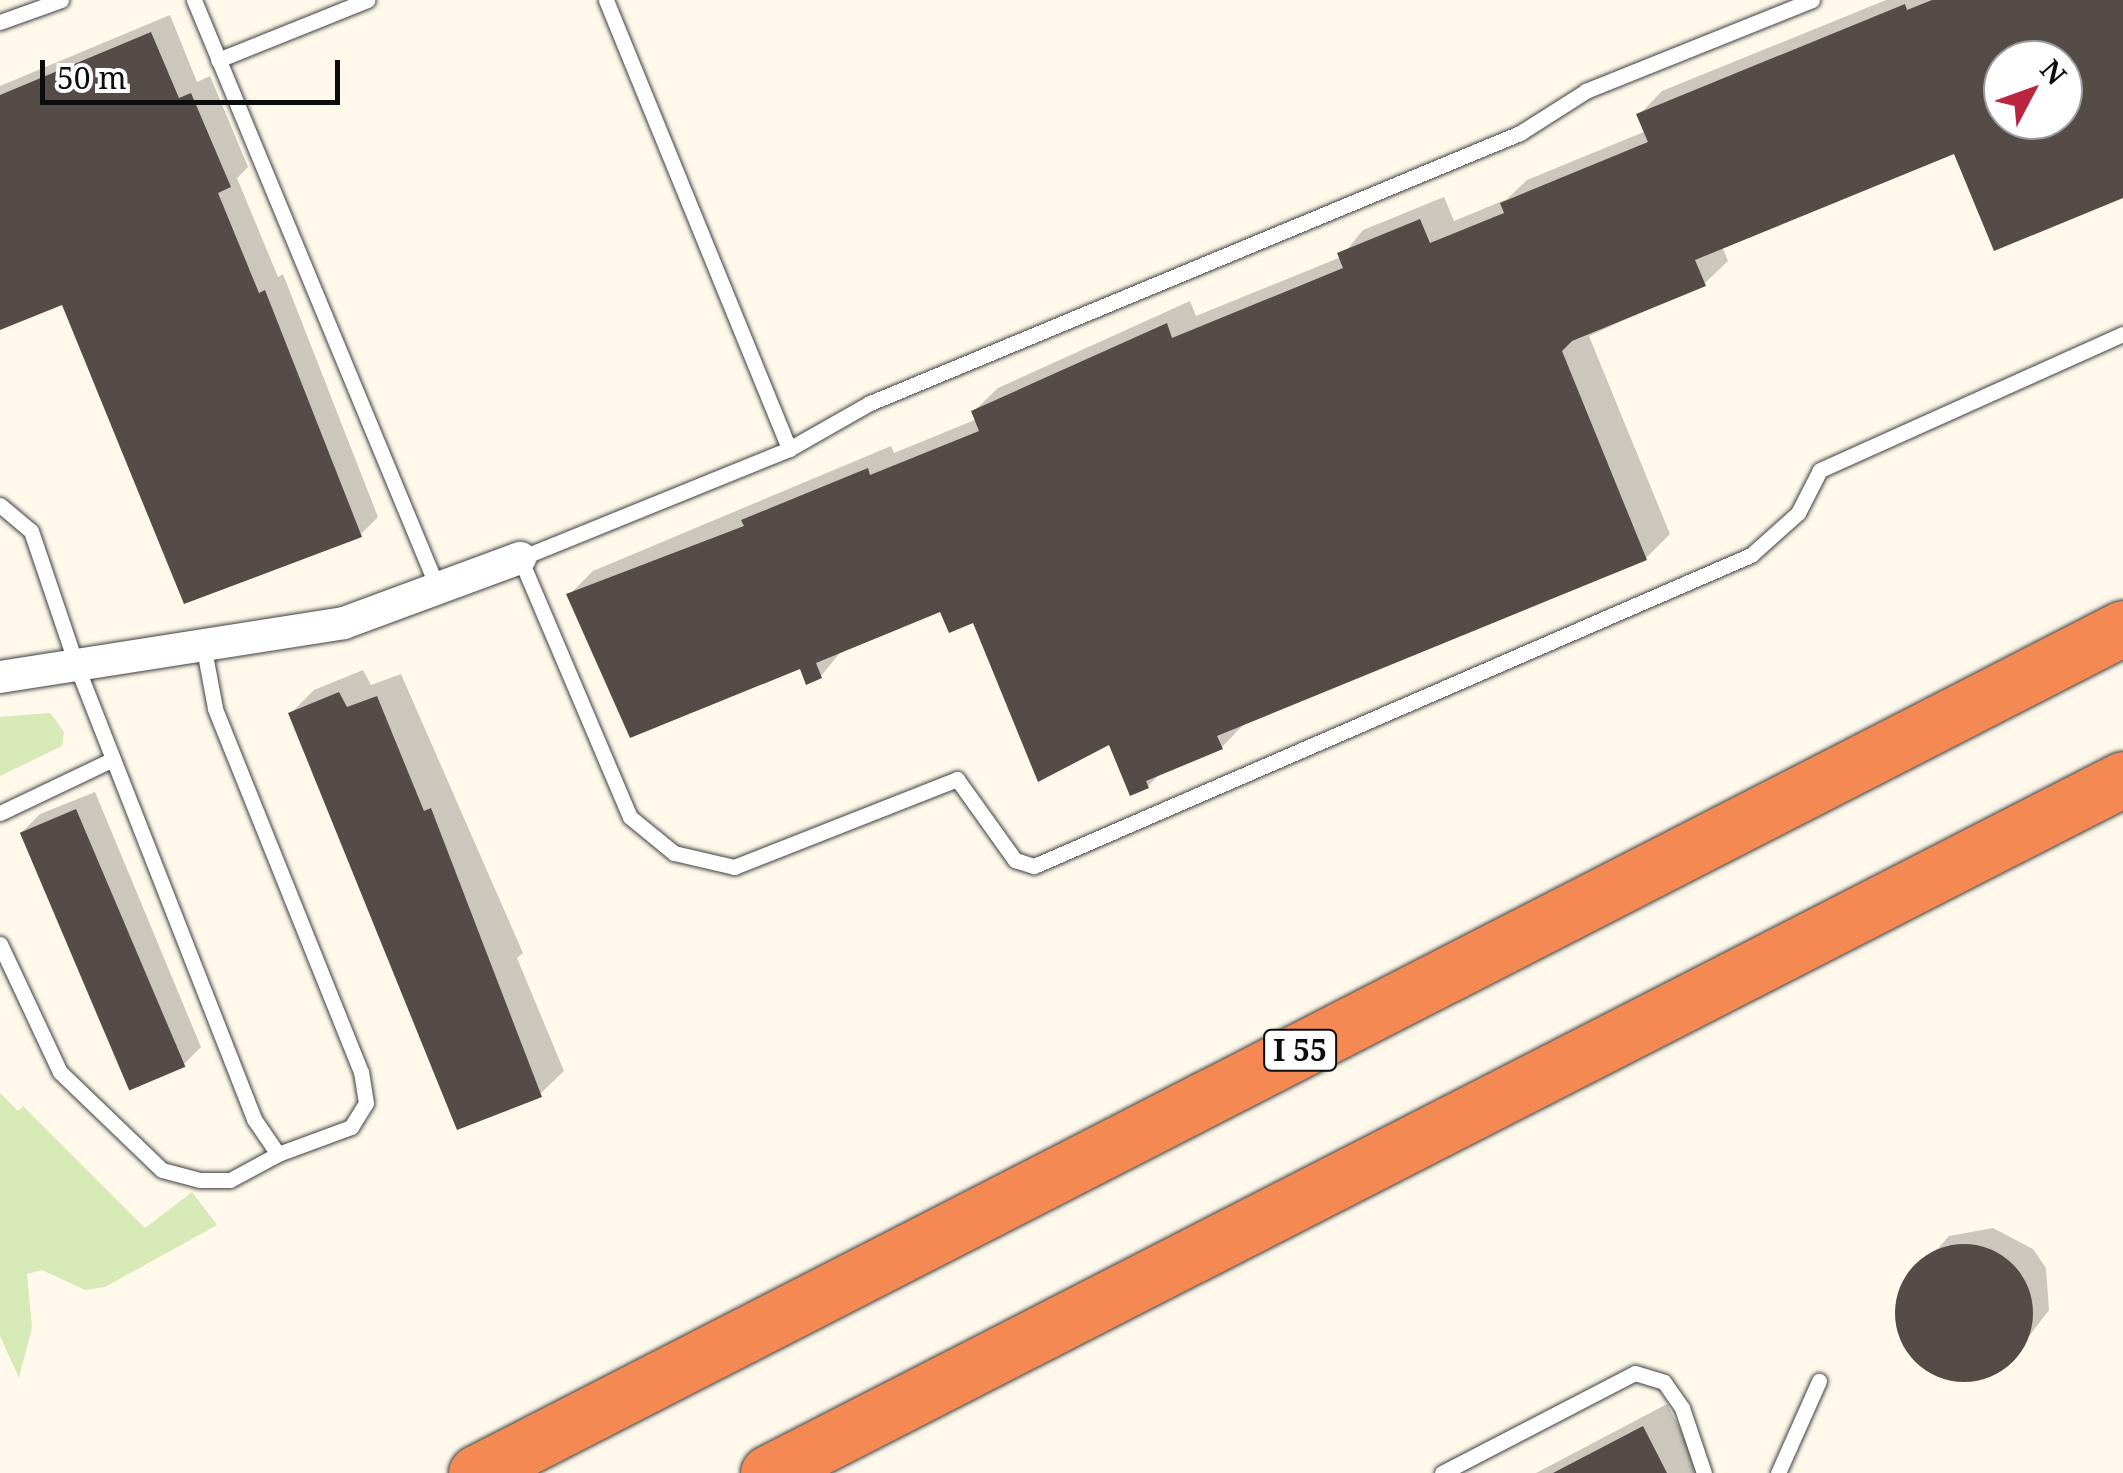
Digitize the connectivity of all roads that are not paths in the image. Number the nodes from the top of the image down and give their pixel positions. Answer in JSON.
{"nodes":[{"id":1,"x":62,"y":0,"type":"edge"},
{"id":2,"x":194,"y":0,"type":"edge"},
{"id":3,"x":367,"y":0,"type":"edge"},
{"id":4,"x":606,"y":0,"type":"edge"},
{"id":5,"x":1812,"y":0,"type":"edge"},
{"id":6,"x":0,"y":22,"type":"edge"},
{"id":7,"x":218,"y":60,"type":"junction"},
{"id":8,"x":2123,"y":334,"type":"edge"},
{"id":9,"x":789,"y":449,"type":"junction"},
{"id":10,"x":0,"y":505,"type":"edge"},
{"id":11,"x":520,"y":558,"type":"junction"},
{"id":12,"x":438,"y":588,"type":"junction"},
{"id":13,"x":2123,"y":628,"type":"edge"},
{"id":14,"x":203,"y":644,"type":"junction"},
{"id":15,"x":77,"y":667,"type":"junction"},
{"id":16,"x":0,"y":676,"type":"edge"},
{"id":17,"x":114,"y":759,"type":"junction"},
{"id":18,"x":2123,"y":778,"type":"edge"},
{"id":19,"x":0,"y":814,"type":"edge"},
{"id":20,"x":0,"y":944,"type":"edge"},
{"id":21,"x":278,"y":1154,"type":"junction"},
{"id":22,"x":1820,"y":1380,"type":"dead end"},
{"id":23,"x":476,"y":1473,"type":"edge"},
{"id":24,"x":768,"y":1473,"type":"edge"},
{"id":25,"x":1442,"y":1473,"type":"edge"},
{"id":26,"x":1704,"y":1473,"type":"edge"},
{"id":27,"x":1778,"y":1473,"type":"edge"}],
"edges":[{"from":1,"to":6,"type":"lane"},
{"from":2,"to":7,"type":"lane"},
{"from":3,"to":7,"type":"lane"},
{"from":4,"to":9,"type":"lane"},
{"from":5,"to":9,"type":"lane"},
{"from":7,"to":12,"type":"lane"},
{"from":8,"to":11,"type":"lane"},
{"from":9,"to":11,"type":"lane"},
{"from":10,"to":15,"type":"lane"},
{"from":11,"to":12,"type":"street"},
{"from":12,"to":14,"type":"street"},
{"from":13,"to":23,"type":"highway","number":"I 55"},
{"from":14,"to":15,"type":"street"},
{"from":14,"to":21,"type":"lane"},
{"from":15,"to":16,"type":"street"},
{"from":15,"to":17,"type":"lane"},
{"from":17,"to":19,"type":"lane"},
{"from":17,"to":21,"type":"lane"},
{"from":18,"to":24,"type":"highway"},
{"from":20,"to":21,"type":"lane"},
{"from":22,"to":27,"type":"lane"},
{"from":25,"to":26,"type":"lane"}]}
